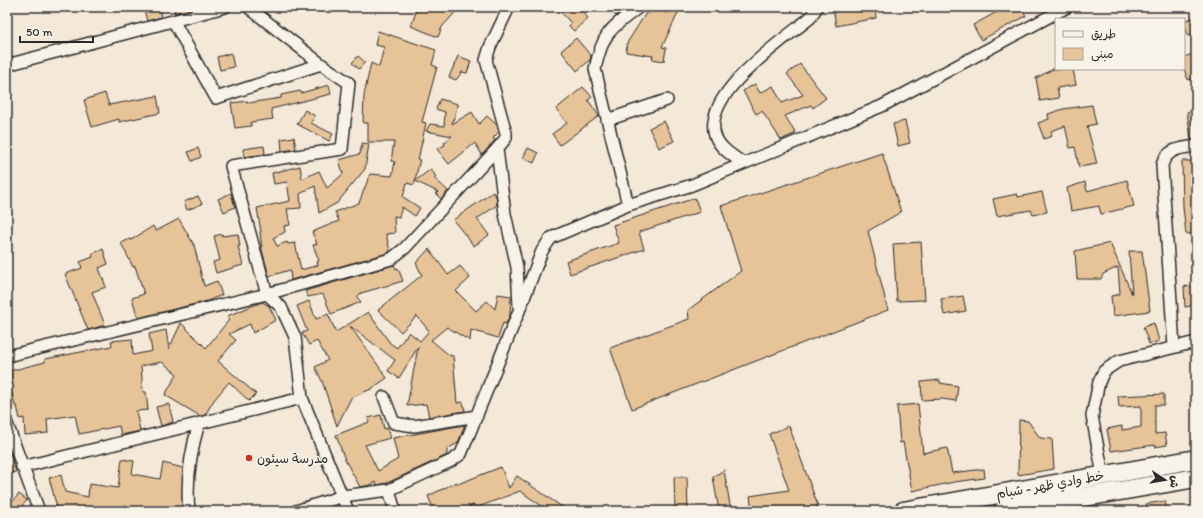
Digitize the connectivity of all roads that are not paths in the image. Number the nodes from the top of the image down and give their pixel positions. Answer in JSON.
{"nodes":[{"id":1,"x":225,"y":7,"type":"edge"},
{"id":2,"x":248,"y":7,"type":"edge"},
{"id":3,"x":509,"y":7,"type":"edge"},
{"id":4,"x":639,"y":7,"type":"edge"},
{"id":5,"x":817,"y":7,"type":"edge"},
{"id":6,"x":1067,"y":7,"type":"edge"},
{"id":7,"x":174,"y":22,"type":"junction"},
{"id":8,"x":321,"y":64,"type":"junction"},
{"id":9,"x":7,"y":65,"type":"edge"},
{"id":10,"x":668,"y":100,"type":"dead end"},
{"id":11,"x":607,"y":120,"type":"junction"},
{"id":12,"x":1196,"y":146,"type":"edge"},
{"id":13,"x":497,"y":149,"type":"junction"},
{"id":14,"x":743,"y":163,"type":"junction"},
{"id":15,"x":628,"y":205,"type":"junction"},
{"id":16,"x":267,"y":294,"type":"junction"},
{"id":17,"x":519,"y":312,"type":"junction"},
{"id":18,"x":1196,"y":342,"type":"edge"},
{"id":19,"x":1174,"y":347,"type":"junction"},
{"id":20,"x":7,"y":356,"type":"edge"},
{"id":21,"x":384,"y":397,"type":"dead end"},
{"id":22,"x":302,"y":398,"type":"junction"},
{"id":23,"x":477,"y":416,"type":"junction"},
{"id":24,"x":199,"y":423,"type":"junction"},
{"id":25,"x":7,"y":424,"type":"edge"},
{"id":26,"x":1196,"y":459,"type":"edge"},
{"id":27,"x":22,"y":467,"type":"junction"},
{"id":28,"x":1103,"y":475,"type":"junction"},
{"id":29,"x":1196,"y":478,"type":"edge"},
{"id":30,"x":389,"y":490,"type":"junction"},
{"id":31,"x":343,"y":496,"type":"junction"},
{"id":32,"x":39,"y":511,"type":"edge"},
{"id":33,"x":189,"y":511,"type":"edge"},
{"id":34,"x":296,"y":511,"type":"edge"},
{"id":35,"x":348,"y":511,"type":"edge"},
{"id":36,"x":395,"y":511,"type":"edge"},
{"id":37,"x":903,"y":511,"type":"edge"},
{"id":38,"x":1003,"y":511,"type":"edge"}],
"edges":[{"from":1,"to":7,"type":"street"},
{"from":2,"to":8,"type":"street"},
{"from":3,"to":13,"type":"street"},
{"from":4,"to":11,"type":"street"},
{"from":5,"to":14,"type":"street"},
{"from":6,"to":14,"type":"street"},
{"from":7,"to":8,"type":"street"},
{"from":7,"to":9,"type":"street"},
{"from":8,"to":16,"type":"street"},
{"from":10,"to":11,"type":"street"},
{"from":11,"to":15,"type":"street"},
{"from":12,"to":19,"type":"street"},
{"from":13,"to":16,"type":"street"},
{"from":13,"to":17,"type":"street"},
{"from":14,"to":15,"type":"street"},
{"from":15,"to":17,"type":"street"},
{"from":16,"to":20,"type":"street"},
{"from":16,"to":22,"type":"street"},
{"from":17,"to":23,"type":"street"},
{"from":18,"to":19,"type":"street"},
{"from":19,"to":28,"type":"street"},
{"from":21,"to":23,"type":"street"},
{"from":22,"to":24,"type":"street"},
{"from":22,"to":31,"type":"street"},
{"from":23,"to":30,"type":"street"},
{"from":24,"to":27,"type":"street"},
{"from":24,"to":33,"type":"street"},
{"from":25,"to":27,"type":"street"},
{"from":26,"to":28,"type":"main road","name":"خط وادي ظهر - شبام"},
{"from":27,"to":32,"type":"street"},
{"from":28,"to":37,"type":"main road","name":"خط وادي ظهر - شبام"},
{"from":29,"to":38,"type":"main road","name":"خط وادي ظهر - شبام"},
{"from":30,"to":31,"type":"street"},
{"from":30,"to":36,"type":"street"},
{"from":31,"to":34,"type":"street"},
{"from":31,"to":35,"type":"street"}]}
